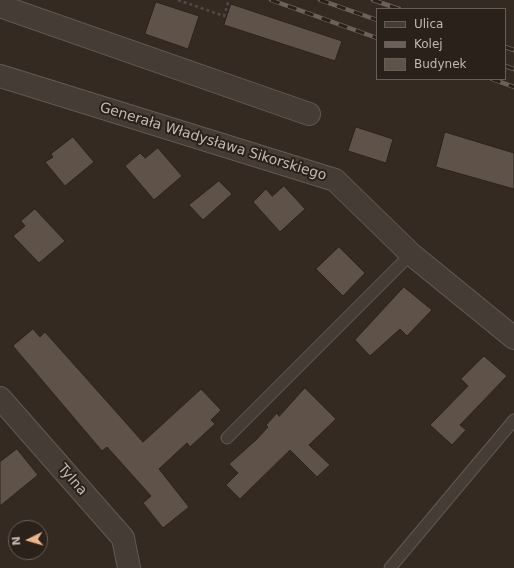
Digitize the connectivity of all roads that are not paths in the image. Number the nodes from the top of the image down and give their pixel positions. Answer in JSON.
{"nodes":[{"id":1,"x":0,"y":6,"type":"edge"},
{"id":2,"x":0,"y":76,"type":"edge"},
{"id":3,"x":309,"y":114,"type":"dead end"},
{"id":4,"x":411,"y":254,"type":"junction"},
{"id":5,"x":514,"y":338,"type":"edge"},
{"id":6,"x":0,"y":398,"type":"edge"},
{"id":7,"x":514,"y":420,"type":"edge"},
{"id":8,"x":227,"y":438,"type":"dead end"},
{"id":9,"x":129,"y":568,"type":"edge"},
{"id":10,"x":390,"y":568,"type":"edge"}],
"edges":[{"from":1,"to":3,"type":"street"},
{"from":2,"to":4,"type":"street","name":"Generała Władysława Sikorskiego"},
{"from":4,"to":5,"type":"street","name":"Generała Władysława Sikorskiego"},
{"from":4,"to":8,"type":"lane"},
{"from":6,"to":9,"type":"street","name":"Tylna"},
{"from":7,"to":10,"type":"lane"}]}
